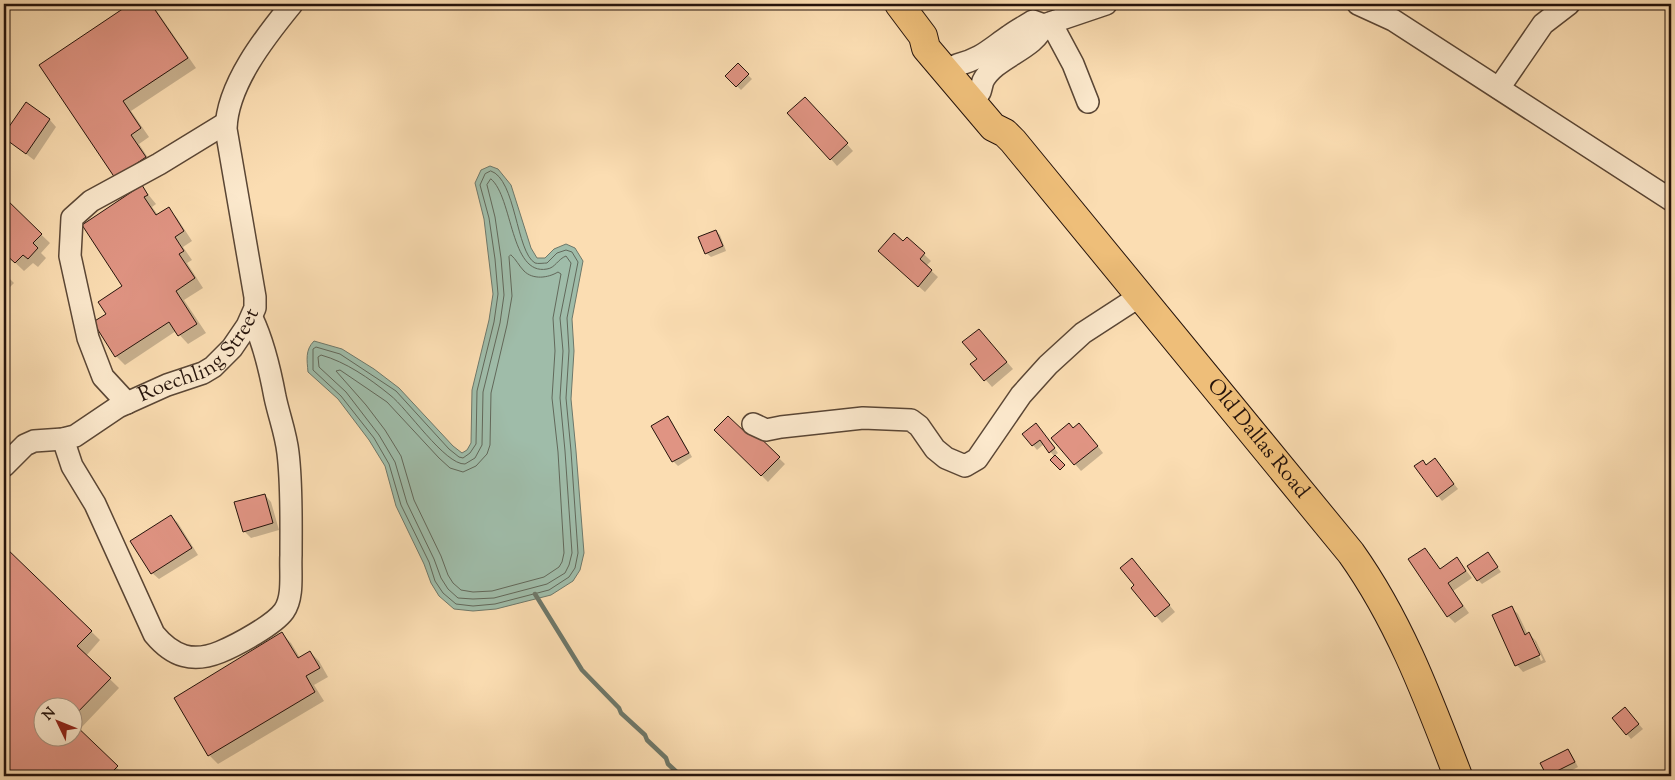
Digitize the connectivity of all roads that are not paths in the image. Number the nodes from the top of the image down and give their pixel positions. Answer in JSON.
{"nodes":[{"id":1,"x":292,"y":4,"type":"edge"},
{"id":2,"x":899,"y":4,"type":"edge"},
{"id":3,"x":1106,"y":4,"type":"edge"},
{"id":4,"x":1358,"y":4,"type":"edge"},
{"id":5,"x":1569,"y":4,"type":"edge"},
{"id":6,"x":1047,"y":24,"type":"junction"},
{"id":7,"x":923,"y":36,"type":"junction"},
{"id":8,"x":957,"y":65,"type":"junction"},
{"id":9,"x":1499,"y":88,"type":"junction"},
{"id":10,"x":980,"y":92,"type":"junction"},
{"id":11,"x":1088,"y":102,"type":"dead end"},
{"id":12,"x":226,"y":124,"type":"junction"},
{"id":13,"x":1005,"y":133,"type":"junction"},
{"id":14,"x":1671,"y":200,"type":"edge"},
{"id":15,"x":1140,"y":296,"type":"junction"},
{"id":16,"x":252,"y":318,"type":"junction"},
{"id":17,"x":127,"y":403,"type":"junction"},
{"id":18,"x":753,"y":424,"type":"dead end"},
{"id":19,"x":63,"y":439,"type":"junction"},
{"id":20,"x":4,"y":466,"type":"edge"},
{"id":21,"x":1458,"y":776,"type":"edge"}],
"edges":[{"from":1,"to":12,"type":"street"},
{"from":2,"to":7,"type":"main road","name":"Old Dallas Road"},
{"from":3,"to":6,"type":"street"},
{"from":4,"to":9,"type":"street"},
{"from":5,"to":9,"type":"street"},
{"from":6,"to":8,"type":"street"},
{"from":6,"to":10,"type":"street"},
{"from":6,"to":11,"type":"street"},
{"from":7,"to":8,"type":"main road","name":"Old Dallas Road"},
{"from":7,"to":13,"type":"main road","name":"Old Dallas Road"},
{"from":8,"to":10,"type":"main road","name":"Old Dallas Road"},
{"from":9,"to":14,"type":"street"},
{"from":10,"to":13,"type":"main road","name":"Old Dallas Road"},
{"from":12,"to":16,"type":"street","name":"Roechling Street"},
{"from":12,"to":17,"type":"street"},
{"from":13,"to":15,"type":"main road","name":"Old Dallas Road"},
{"from":15,"to":18,"type":"street"},
{"from":15,"to":21,"type":"main road","name":"Old Dallas Road"},
{"from":16,"to":17,"type":"street","name":"Roechling Street"},
{"from":16,"to":19,"type":"street"},
{"from":17,"to":19,"type":"street","name":"Roechling Street"},
{"from":19,"to":20,"type":"street","name":"Roechling Street"}]}
